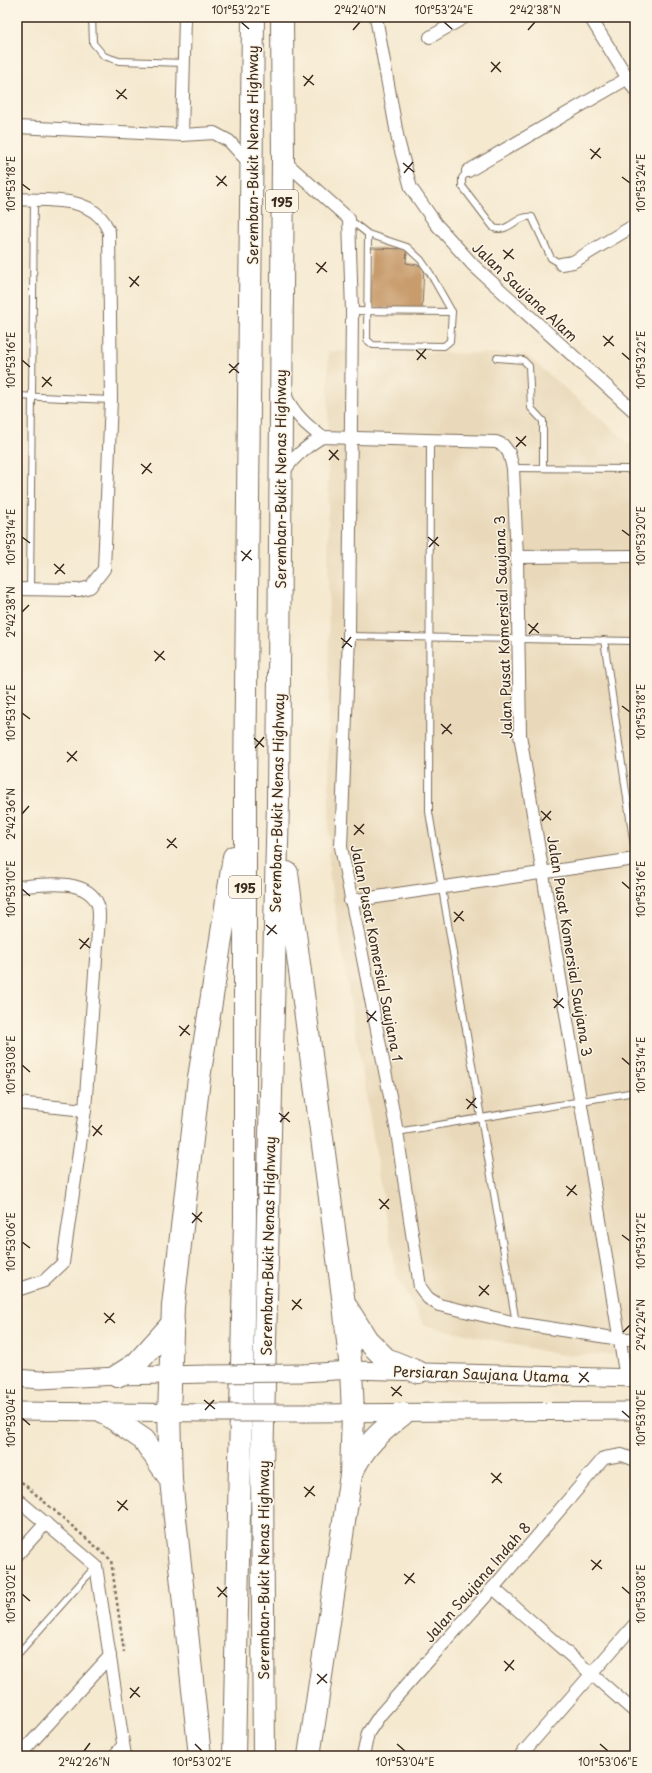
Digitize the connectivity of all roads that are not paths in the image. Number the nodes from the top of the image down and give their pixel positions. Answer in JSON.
{"nodes":[{"id":1,"x":92,"y":17,"type":"edge"},
{"id":2,"x":185,"y":17,"type":"edge"},
{"id":3,"x":253,"y":17,"type":"edge"},
{"id":4,"x":282,"y":17,"type":"edge"},
{"id":5,"x":376,"y":17,"type":"edge"},
{"id":6,"x":465,"y":17,"type":"edge"},
{"id":7,"x":590,"y":17,"type":"edge"},
{"id":8,"x":430,"y":37,"type":"dead end"},
{"id":9,"x":185,"y":63,"type":"junction"},
{"id":10,"x":631,"y":76,"type":"edge"},
{"id":11,"x":635,"y":90,"type":"edge"},
{"id":12,"x":17,"y":126,"type":"edge"},
{"id":13,"x":182,"y":135,"type":"junction"},
{"id":14,"x":283,"y":160,"type":"junction"},
{"id":15,"x":252,"y":167,"type":"junction"},
{"id":16,"x":468,"y":171,"type":"joint"},
{"id":17,"x":17,"y":199,"type":"edge"},
{"id":18,"x":34,"y":200,"type":"junction"},
{"id":19,"x":349,"y":219,"type":"junction"},
{"id":20,"x":635,"y":225,"type":"edge"},
{"id":21,"x":368,"y":234,"type":"junction"},
{"id":22,"x":562,"y":264,"type":"joint"},
{"id":23,"x":352,"y":311,"type":"junction"},
{"id":24,"x":366,"y":312,"type":"junction"},
{"id":25,"x":452,"y":312,"type":"junction"},
{"id":26,"x":497,"y":358,"type":"dead end"},
{"id":27,"x":280,"y":385,"type":"junction"},
{"id":28,"x":17,"y":396,"type":"edge"},
{"id":29,"x":32,"y":397,"type":"junction"},
{"id":30,"x":111,"y":400,"type":"junction"},
{"id":31,"x":635,"y":412,"type":"edge"},
{"id":32,"x":322,"y":437,"type":"junction"},
{"id":33,"x":350,"y":438,"type":"junction"},
{"id":34,"x":430,"y":440,"type":"junction"},
{"id":35,"x":513,"y":468,"type":"junction"},
{"id":36,"x":543,"y":468,"type":"junction"},
{"id":37,"x":635,"y":476,"type":"edge"},
{"id":38,"x":280,"y":478,"type":"junction"},
{"id":39,"x":635,"y":556,"type":"edge"},
{"id":40,"x":517,"y":557,"type":"junction"},
{"id":41,"x":17,"y":590,"type":"edge"},
{"id":42,"x":30,"y":590,"type":"junction"},
{"id":43,"x":349,"y":636,"type":"junction"},
{"id":44,"x":429,"y":637,"type":"junction"},
{"id":45,"x":517,"y":639,"type":"junction"},
{"id":46,"x":604,"y":640,"type":"junction"},
{"id":47,"x":635,"y":641,"type":"edge"},
{"id":48,"x":245,"y":787,"type":"junction"},
{"id":49,"x":278,"y":802,"type":"junction"},
{"id":50,"x":635,"y":853,"type":"edge"},
{"id":51,"x":635,"y":859,"type":"edge"},
{"id":52,"x":542,"y":873,"type":"junction"},
{"id":53,"x":17,"y":887,"type":"edge"},
{"id":54,"x":442,"y":888,"type":"junction"},
{"id":55,"x":350,"y":901,"type":"junction"},
{"id":56,"x":635,"y":1092,"type":"edge"},
{"id":57,"x":581,"y":1101,"type":"junction"},
{"id":58,"x":17,"y":1103,"type":"edge"},
{"id":59,"x":85,"y":1110,"type":"junction"},
{"id":60,"x":481,"y":1118,"type":"junction"},
{"id":61,"x":397,"y":1132,"type":"junction"},
{"id":62,"x":17,"y":1290,"type":"edge"},
{"id":63,"x":344,"y":1304,"type":"junction"},
{"id":64,"x":172,"y":1323,"type":"junction"},
{"id":65,"x":516,"y":1323,"type":"junction"},
{"id":66,"x":620,"y":1339,"type":"junction"},
{"id":67,"x":635,"y":1339,"type":"edge"},
{"id":68,"x":351,"y":1370,"type":"junction"},
{"id":69,"x":418,"y":1372,"type":"junction"},
{"id":70,"x":170,"y":1375,"type":"junction"},
{"id":71,"x":117,"y":1376,"type":"junction"},
{"id":72,"x":17,"y":1378,"type":"edge"},
{"id":73,"x":631,"y":1378,"type":"edge"},
{"id":74,"x":17,"y":1411,"type":"edge"},
{"id":75,"x":635,"y":1411,"type":"edge"},
{"id":76,"x":105,"y":1413,"type":"junction"},
{"id":77,"x":353,"y":1413,"type":"junction"},
{"id":78,"x":169,"y":1414,"type":"junction"},
{"id":79,"x":402,"y":1414,"type":"junction"},
{"id":80,"x":635,"y":1460,"type":"edge"},
{"id":81,"x":351,"y":1475,"type":"junction"},
{"id":82,"x":171,"y":1480,"type":"junction"},
{"id":83,"x":17,"y":1499,"type":"edge"},
{"id":84,"x":46,"y":1522,"type":"junction"},
{"id":85,"x":17,"y":1556,"type":"edge"},
{"id":86,"x":96,"y":1566,"type":"junction"},
{"id":87,"x":493,"y":1588,"type":"junction"},
{"id":88,"x":635,"y":1624,"type":"edge"},
{"id":89,"x":17,"y":1655,"type":"edge"},
{"id":90,"x":110,"y":1656,"type":"junction"},
{"id":91,"x":592,"y":1675,"type":"junction"},
{"id":92,"x":635,"y":1712,"type":"edge"},
{"id":93,"x":123,"y":1742,"type":"junction"},
{"id":94,"x":20,"y":1756,"type":"edge"},
{"id":95,"x":110,"y":1756,"type":"edge"},
{"id":96,"x":125,"y":1756,"type":"edge"},
{"id":97,"x":200,"y":1756,"type":"edge"},
{"id":98,"x":234,"y":1756,"type":"edge"},
{"id":99,"x":264,"y":1756,"type":"edge"},
{"id":100,"x":309,"y":1756,"type":"edge"},
{"id":101,"x":363,"y":1756,"type":"edge"},
{"id":102,"x":520,"y":1756,"type":"edge"}],
"edges":[{"from":1,"to":9,"type":"lane"},
{"from":2,"to":9,"type":"street"},
{"from":3,"to":15,"type":"highway","name":"Seremban-Bukit Nenas Highway","number":"195"},
{"from":4,"to":14,"type":"highway","name":"Seremban-Bukit Nenas Highway","number":"195"},
{"from":5,"to":31,"type":"street","name":"Jalan Saujana Alam"},
{"from":6,"to":8,"type":"street"},
{"from":7,"to":10,"type":"street"},
{"from":9,"to":13,"type":"street"},
{"from":10,"to":11,"type":"street"},
{"from":10,"to":16,"type":"street"},
{"from":12,"to":13,"type":"street"},
{"from":13,"to":15,"type":"street"},
{"from":14,"to":19,"type":"street"},
{"from":14,"to":27,"type":"highway","name":"Seremban-Bukit Nenas Highway","number":"195"},
{"from":15,"to":48,"type":"highway","name":"Seremban-Bukit Nenas Highway","number":"195"},
{"from":16,"to":22,"type":"lane"},
{"from":17,"to":18,"type":"street"},
{"from":18,"to":29,"type":"lane"},
{"from":18,"to":30,"type":"street"},
{"from":19,"to":21,"type":"lane"},
{"from":19,"to":23,"type":"street","name":"Jalan Pusat Komersial Saujana 1"},
{"from":20,"to":22,"type":"street"},
{"from":21,"to":24,"type":"lane"},
{"from":21,"to":25,"type":"lane"},
{"from":23,"to":24,"type":"lane"},
{"from":23,"to":33,"type":"street","name":"Jalan Pusat Komersial Saujana 1"},
{"from":24,"to":25,"type":"lane"},
{"from":24,"to":25,"type":"lane"},
{"from":26,"to":36,"type":"lane"},
{"from":27,"to":32,"type":"street"},
{"from":27,"to":38,"type":"highway","name":"Seremban-Bukit Nenas Highway","number":"195"},
{"from":28,"to":29,"type":"lane"},
{"from":29,"to":30,"type":"lane"},
{"from":29,"to":42,"type":"lane"},
{"from":30,"to":42,"type":"street"},
{"from":32,"to":33,"type":"street"},
{"from":32,"to":38,"type":"street"},
{"from":33,"to":34,"type":"street"},
{"from":33,"to":43,"type":"street","name":"Jalan Pusat Komersial Saujana 1"},
{"from":34,"to":35,"type":"street","name":"Jalan Pusat Komersial Saujana 3"},
{"from":34,"to":44,"type":"lane"},
{"from":35,"to":36,"type":"lane"},
{"from":35,"to":40,"type":"street","name":"Jalan Pusat Komersial Saujana 3"},
{"from":36,"to":37,"type":"lane"},
{"from":38,"to":49,"type":"highway","name":"Seremban-Bukit Nenas Highway","number":"195"},
{"from":39,"to":40,"type":"street"},
{"from":40,"to":45,"type":"street","name":"Jalan Pusat Komersial Saujana 3"},
{"from":41,"to":42,"type":"street"},
{"from":43,"to":44,"type":"lane"},
{"from":43,"to":55,"type":"street","name":"Jalan Pusat Komersial Saujana 1"},
{"from":44,"to":45,"type":"lane"},
{"from":44,"to":54,"type":"lane"},
{"from":45,"to":46,"type":"lane"},
{"from":45,"to":52,"type":"street","name":"Jalan Pusat Komersial Saujana 3"},
{"from":46,"to":47,"type":"lane"},
{"from":46,"to":50,"type":"lane"},
{"from":48,"to":64,"type":"highway"},
{"from":48,"to":98,"type":"highway","name":"Seremban-Bukit Nenas Highway","number":"195"},
{"from":49,"to":63,"type":"highway"},
{"from":49,"to":99,"type":"highway","name":"Seremban-Bukit Nenas Highway","number":"195"},
{"from":51,"to":52,"type":"street"},
{"from":52,"to":54,"type":"street"},
{"from":52,"to":57,"type":"street","name":"Jalan Pusat Komersial Saujana 3"},
{"from":53,"to":59,"type":"street"},
{"from":54,"to":55,"type":"street"},
{"from":54,"to":60,"type":"lane"},
{"from":55,"to":61,"type":"street","name":"Jalan Pusat Komersial Saujana 1"},
{"from":56,"to":57,"type":"lane"},
{"from":57,"to":60,"type":"lane"},
{"from":57,"to":66,"type":"street","name":"Jalan Pusat Komersial Saujana 3"},
{"from":58,"to":59,"type":"street"},
{"from":59,"to":62,"type":"street"},
{"from":60,"to":61,"type":"lane"},
{"from":60,"to":65,"type":"lane"},
{"from":61,"to":65,"type":"street","name":"Jalan Pusat Komersial Saujana 1"},
{"from":63,"to":68,"type":"highway"},
{"from":63,"to":69,"type":"highway"},
{"from":64,"to":70,"type":"highway"},
{"from":64,"to":71,"type":"highway"},
{"from":65,"to":66,"type":"street","name":"Jalan Pusat Komersial Saujana 1"},
{"from":66,"to":67,"type":"street","name":"Jalan Pusat Komersial Saujana 1"},
{"from":66,"to":73,"type":"street","name":"Jalan Pusat Komersial Saujana 3"},
{"from":68,"to":69,"type":"main road","name":"Persiaran Saujana Utama"},
{"from":68,"to":70,"type":"main road","name":"Persiaran Saujana Utama","bridge":true},
{"from":68,"to":77,"type":"highway"},
{"from":69,"to":73,"type":"main road","name":"Persiaran Saujana Utama"},
{"from":70,"to":71,"type":"main road","name":"Persiaran Saujana Utama"},
{"from":70,"to":78,"type":"highway"},
{"from":71,"to":72,"type":"main road","name":"Persiaran Saujana Utama"},
{"from":74,"to":76,"type":"main road"},
{"from":75,"to":79,"type":"main road"},
{"from":76,"to":78,"type":"main road"},
{"from":76,"to":82,"type":"highway"},
{"from":77,"to":78,"type":"main road","bridge":true},
{"from":77,"to":79,"type":"main road"},
{"from":77,"to":81,"type":"highway"},
{"from":78,"to":82,"type":"highway"},
{"from":79,"to":81,"type":"highway"},
{"from":80,"to":87,"type":"street","name":"Jalan Saujana Indah 8"},
{"from":81,"to":100,"type":"highway"},
{"from":82,"to":97,"type":"highway"},
{"from":83,"to":84,"type":"street"},
{"from":84,"to":85,"type":"street"},
{"from":84,"to":86,"type":"street"},
{"from":86,"to":89,"type":"lane"},
{"from":86,"to":90,"type":"street"},
{"from":87,"to":91,"type":"street"},
{"from":87,"to":101,"type":"street","name":"Jalan Saujana Indah 8"},
{"from":88,"to":91,"type":"street"},
{"from":90,"to":93,"type":"street"},
{"from":90,"to":94,"type":"street"},
{"from":91,"to":92,"type":"street"},
{"from":91,"to":102,"type":"street"},
{"from":93,"to":95,"type":"lane"},
{"from":93,"to":96,"type":"street"}]}
